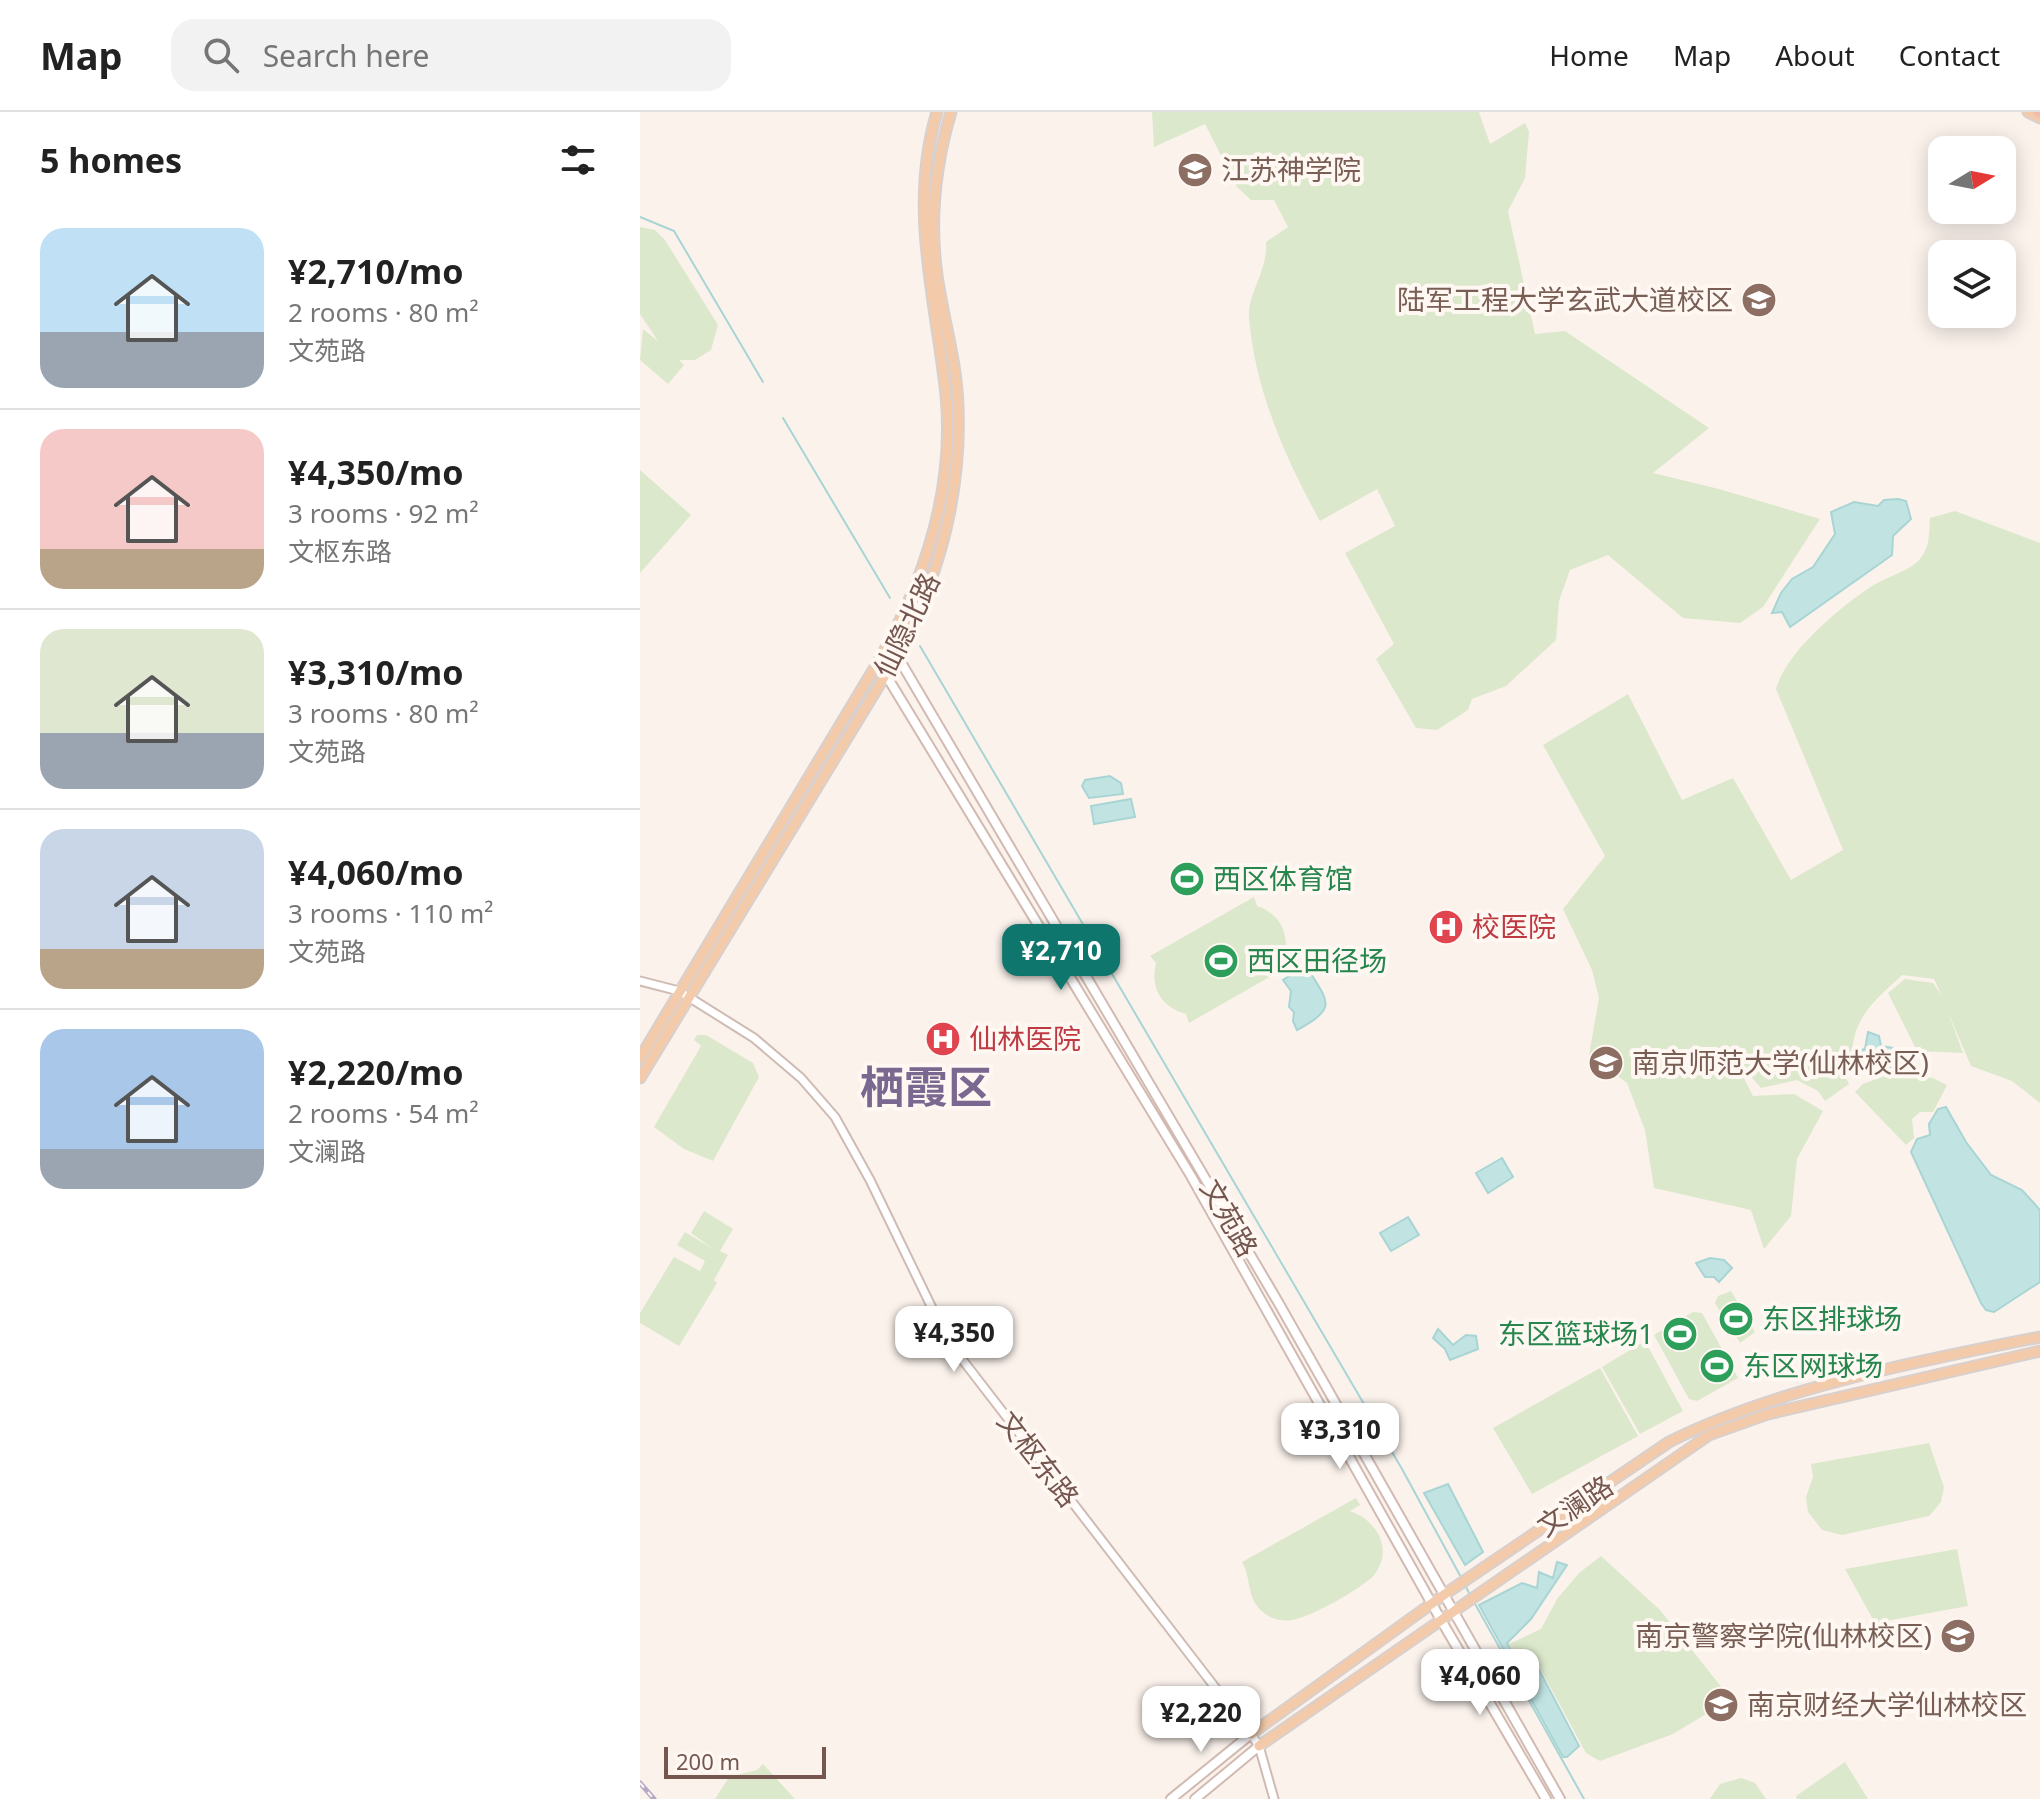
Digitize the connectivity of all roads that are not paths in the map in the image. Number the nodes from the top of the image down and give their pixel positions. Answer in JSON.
{"nodes":[{"id":1,"x":937,"y":112,"type":"edge"},
{"id":2,"x":951,"y":112,"type":"edge"},
{"id":3,"x":2028,"y":112,"type":"edge"},
{"id":4,"x":2039,"y":114,"type":"edge"},
{"id":5,"x":889,"y":642,"type":"junction"},
{"id":6,"x":898,"y":652,"type":"junction"},
{"id":7,"x":878,"y":662,"type":"junction"},
{"id":8,"x":886,"y":674,"type":"junction"},
{"id":9,"x":1038,"y":893,"type":"junction"},
{"id":10,"x":1024,"y":900,"type":"junction"},
{"id":11,"x":640,"y":981,"type":"edge"},
{"id":12,"x":679,"y":991,"type":"junction"},
{"id":13,"x":688,"y":997,"type":"junction"},
{"id":14,"x":640,"y":1058,"type":"edge"},
{"id":15,"x":640,"y":1078,"type":"edge"},
{"id":16,"x":2040,"y":1337,"type":"edge"},
{"id":17,"x":2040,"y":1351,"type":"edge"},
{"id":18,"x":1445,"y":1594,"type":"junction"},
{"id":19,"x":1432,"y":1603,"type":"junction"},
{"id":20,"x":1455,"y":1610,"type":"junction"},
{"id":21,"x":1441,"y":1620,"type":"junction"},
{"id":22,"x":1251,"y":1734,"type":"junction"},
{"id":23,"x":1259,"y":1746,"type":"junction"},
{"id":24,"x":1171,"y":1799,"type":"edge"},
{"id":25,"x":1195,"y":1799,"type":"edge"},
{"id":26,"x":1274,"y":1799,"type":"edge"},
{"id":27,"x":1546,"y":1799,"type":"edge"},
{"id":28,"x":1560,"y":1799,"type":"edge"}],
"edges":[{"from":1,"to":5,"type":"main road","name":"仙隐北路"},
{"from":2,"to":6,"type":"main road","name":"仙隐北路"},
{"from":3,"to":4,"type":"main road"},
{"from":5,"to":6,"type":"main road","name":"文苑路"},
{"from":5,"to":7,"type":"main road","name":"仙隐北路"},
{"from":6,"to":8,"type":"main road","name":"仙隐北路"},
{"from":6,"to":9,"type":"main road","name":"文苑路"},
{"from":7,"to":8,"type":"main road","name":"文苑路"},
{"from":7,"to":12,"type":"main road","name":"仙隐北路"},
{"from":8,"to":10,"type":"main road","name":"文苑路"},
{"from":8,"to":13,"type":"main road","name":"仙隐北路"},
{"from":9,"to":10,"type":"street"},
{"from":9,"to":18,"type":"main road","name":"文苑路"},
{"from":10,"to":19,"type":"main road","name":"文苑路"},
{"from":11,"to":12,"type":"street","name":"文枢东路"},
{"from":12,"to":13,"type":"street","name":"文枢东路"},
{"from":12,"to":14,"type":"main road","name":"仙隐北路"},
{"from":13,"to":15,"type":"main road","name":"仙隐北路"},
{"from":13,"to":22,"type":"street","name":"文枢东路"},
{"from":16,"to":18,"type":"main road","name":"文澜路"},
{"from":17,"to":20,"type":"main road","name":"文澜路"},
{"from":18,"to":19,"type":"main road","name":"文澜路"},
{"from":18,"to":20,"type":"main road","name":"文苑路"},
{"from":19,"to":21,"type":"main road","name":"文苑路"},
{"from":19,"to":22,"type":"main road","name":"文澜路"},
{"from":20,"to":21,"type":"main road","name":"文澜路"},
{"from":20,"to":28,"type":"main road","name":"文苑路"},
{"from":21,"to":23,"type":"main road","name":"文澜路"},
{"from":21,"to":27,"type":"main road","name":"文苑路"},
{"from":22,"to":23,"type":"street","name":"文枢东路"},
{"from":22,"to":24,"type":"main road","name":"文澜路"},
{"from":23,"to":25,"type":"main road","name":"文澜路"},
{"from":23,"to":26,"type":"street","name":"文枢东路"}]}
